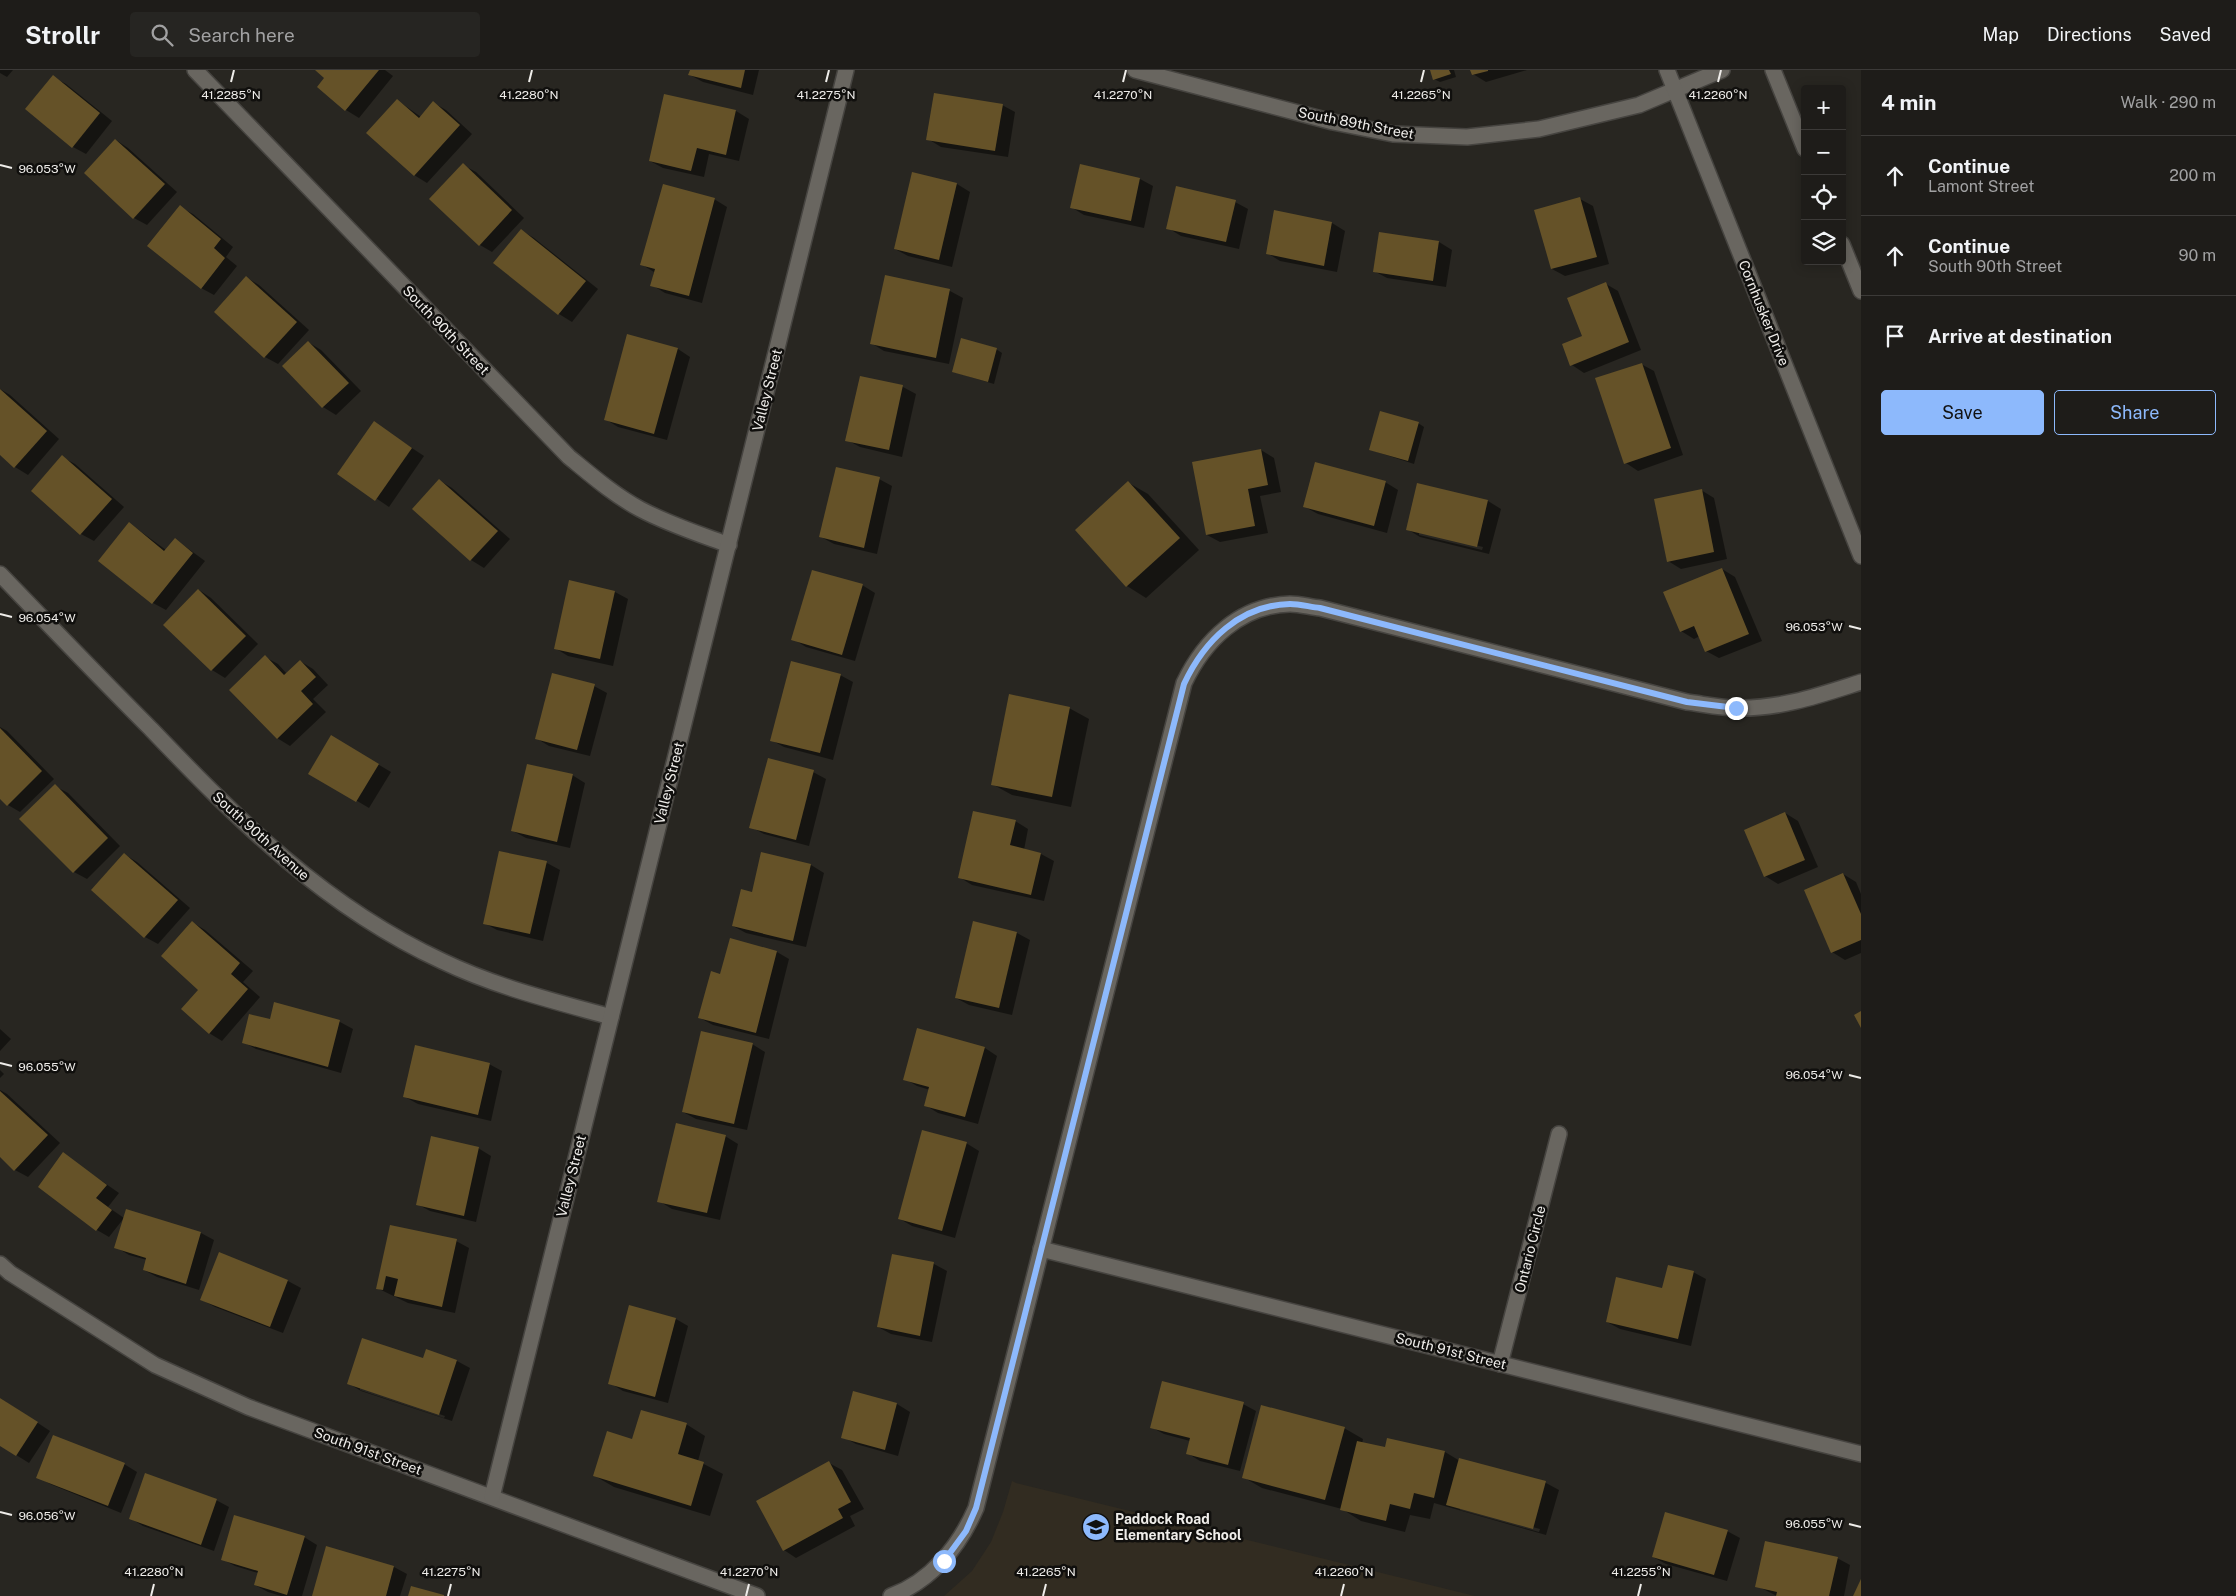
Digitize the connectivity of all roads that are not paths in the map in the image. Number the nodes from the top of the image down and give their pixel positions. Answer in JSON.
{"nodes":[{"id":1,"x":195,"y":70,"type":"edge"},
{"id":2,"x":846,"y":70,"type":"edge"},
{"id":3,"x":1135,"y":70,"type":"edge"},
{"id":4,"x":1667,"y":70,"type":"edge"},
{"id":5,"x":1722,"y":70,"type":"edge"},
{"id":6,"x":1773,"y":70,"type":"edge"},
{"id":7,"x":1675,"y":89,"type":"junction"},
{"id":8,"x":1801,"y":140,"type":"edge"},
{"id":9,"x":1846,"y":254,"type":"edge"},
{"id":10,"x":1861,"y":291,"type":"edge"},
{"id":11,"x":729,"y":545,"type":"junction"},
{"id":12,"x":1861,"y":556,"type":"edge"},
{"id":13,"x":0,"y":574,"type":"edge"},
{"id":14,"x":1861,"y":682,"type":"edge"},
{"id":15,"x":611,"y":1017,"type":"junction"},
{"id":16,"x":1559,"y":1134,"type":"dead end"},
{"id":17,"x":1041,"y":1249,"type":"junction"},
{"id":18,"x":0,"y":1264,"type":"edge"},
{"id":19,"x":1500,"y":1364,"type":"junction"},
{"id":20,"x":1861,"y":1454,"type":"edge"},
{"id":21,"x":492,"y":1497,"type":"junction"},
{"id":22,"x":757,"y":1596,"type":"edge"},
{"id":23,"x":891,"y":1596,"type":"edge"}],
"edges":[{"from":1,"to":11,"type":"street","name":"South 90th Street"},
{"from":2,"to":11,"type":"street","name":"Valley Street"},
{"from":3,"to":7,"type":"street","name":"South 89th Street"},
{"from":4,"to":7,"type":"street","name":"Cornhusker Drive"},
{"from":5,"to":7,"type":"street","name":"South 89th Street"},
{"from":6,"to":8,"type":"street"},
{"from":7,"to":12,"type":"street","name":"Cornhusker Drive"},
{"from":9,"to":10,"type":"street"},
{"from":11,"to":15,"type":"street","name":"Valley Street"},
{"from":13,"to":15,"type":"street","name":"South 90th Avenue"},
{"from":14,"to":17,"type":"street"},
{"from":15,"to":21,"type":"street","name":"Valley Street"},
{"from":16,"to":19,"type":"street","name":"Ontario Circle"},
{"from":17,"to":19,"type":"street","name":"South 91st Street"},
{"from":17,"to":23,"type":"street"},
{"from":18,"to":21,"type":"street","name":"South 91st Street"},
{"from":19,"to":20,"type":"street","name":"South 91st Street"},
{"from":21,"to":22,"type":"street","name":"South 91st Street"}]}
